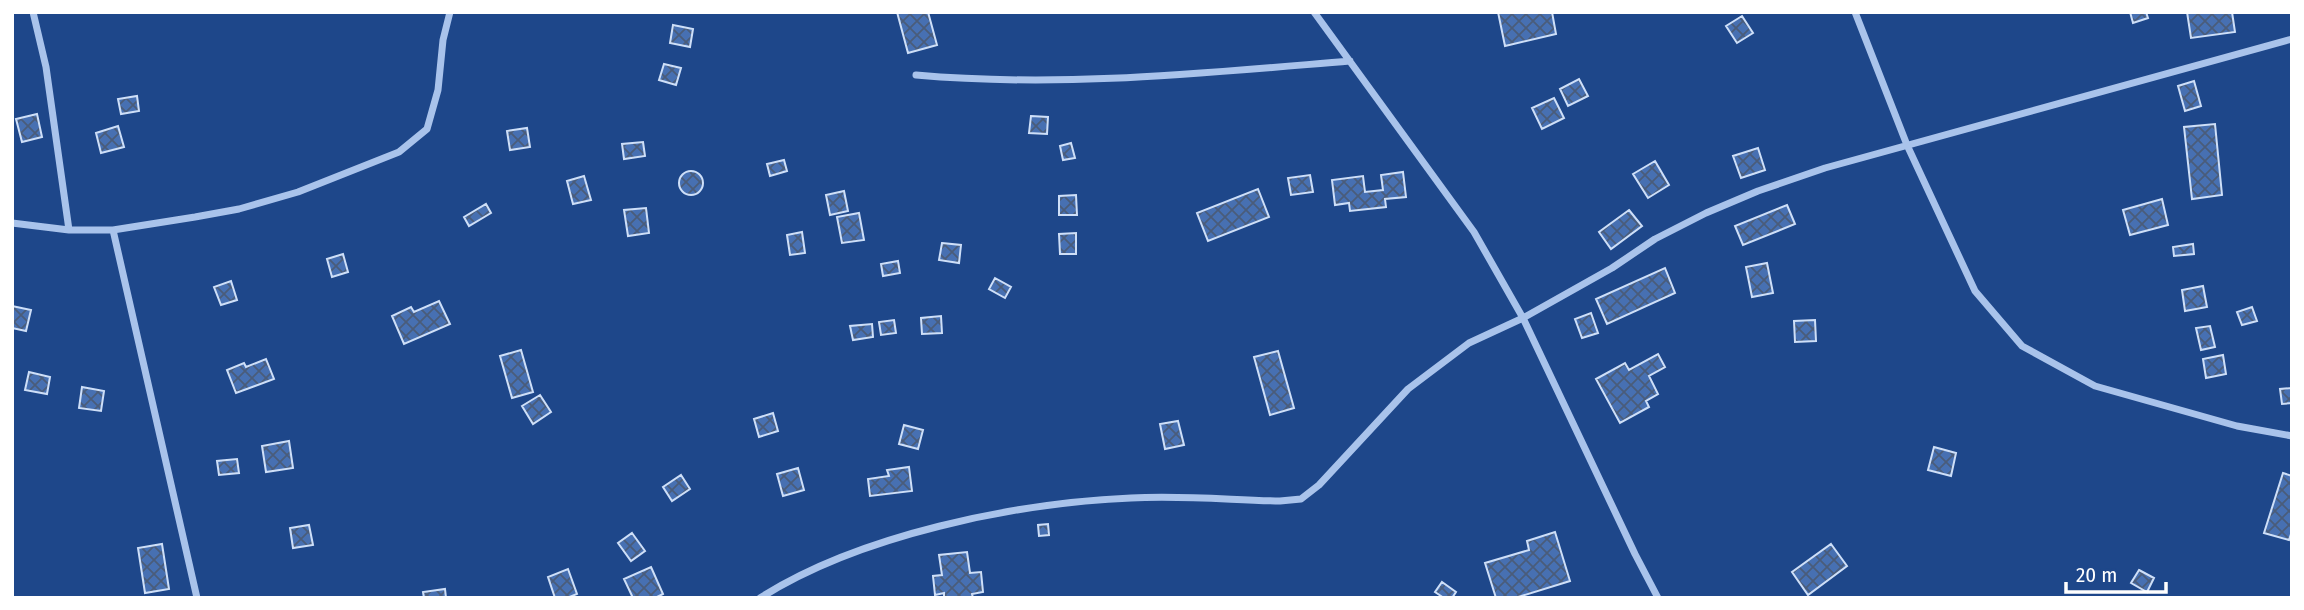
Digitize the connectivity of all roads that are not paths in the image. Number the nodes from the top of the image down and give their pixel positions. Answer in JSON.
{"nodes":[{"id":1,"x":33,"y":12,"type":"edge"},
{"id":2,"x":450,"y":12,"type":"edge"},
{"id":3,"x":1314,"y":12,"type":"edge"},
{"id":4,"x":1855,"y":12,"type":"edge"},
{"id":5,"x":2292,"y":39,"type":"edge"},
{"id":6,"x":1350,"y":61,"type":"junction"},
{"id":7,"x":915,"y":75,"type":"dead end"},
{"id":8,"x":1908,"y":145,"type":"junction"},
{"id":9,"x":12,"y":223,"type":"edge"},
{"id":10,"x":69,"y":230,"type":"junction"},
{"id":11,"x":113,"y":230,"type":"junction"},
{"id":12,"x":1523,"y":318,"type":"junction"},
{"id":13,"x":2292,"y":436,"type":"edge"},
{"id":14,"x":780,"y":585,"type":"junction"},
{"id":15,"x":197,"y":598,"type":"edge"},
{"id":16,"x":760,"y":598,"type":"edge"},
{"id":17,"x":776,"y":598,"type":"edge"},
{"id":18,"x":1658,"y":598,"type":"edge"}],
"edges":[{"from":1,"to":10,"type":"street"},
{"from":2,"to":11,"type":"street"},
{"from":3,"to":6,"type":"street"},
{"from":4,"to":8,"type":"street"},
{"from":5,"to":8,"type":"street"},
{"from":6,"to":7,"type":"street"},
{"from":6,"to":12,"type":"street"},
{"from":8,"to":12,"type":"street"},
{"from":8,"to":13,"type":"street"},
{"from":9,"to":10,"type":"street"},
{"from":10,"to":11,"type":"street"},
{"from":11,"to":15,"type":"street"},
{"from":12,"to":14,"type":"street"},
{"from":12,"to":18,"type":"street"},
{"from":14,"to":16,"type":"street"},
{"from":14,"to":17,"type":"street"}]}
